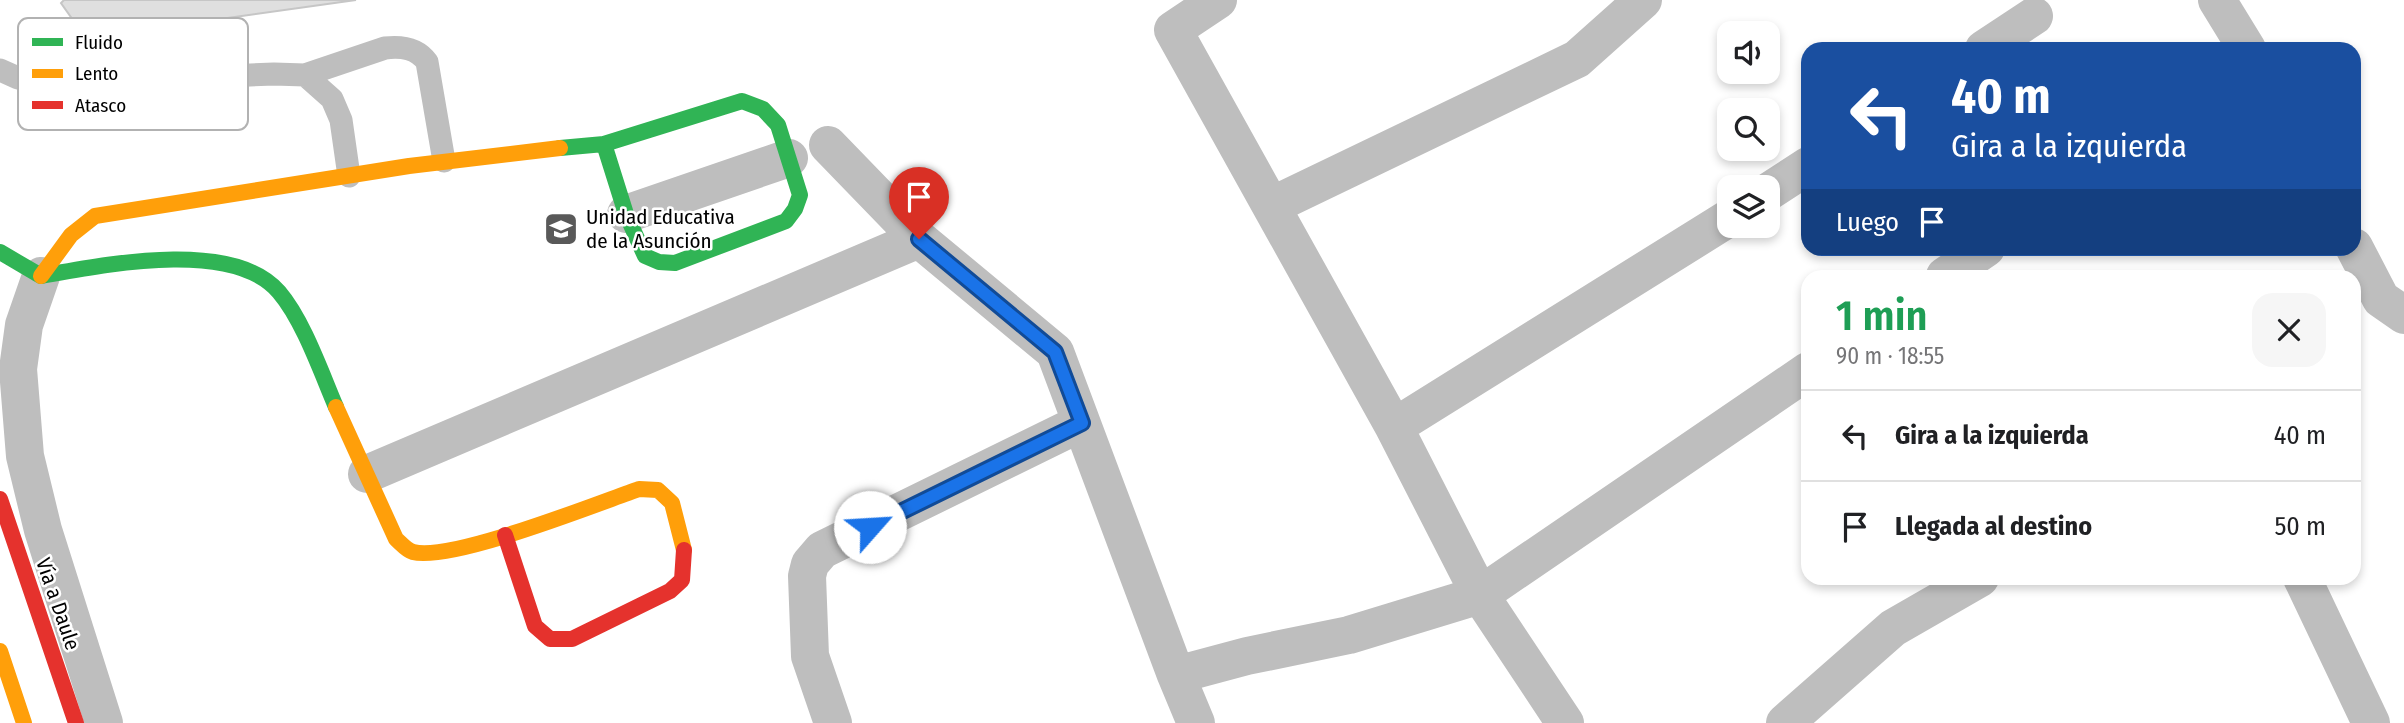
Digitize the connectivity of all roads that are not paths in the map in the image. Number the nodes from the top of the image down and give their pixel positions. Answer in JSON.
{"nodes":[{"id":1,"x":1218,"y":0,"type":"edge"},
{"id":2,"x":1643,"y":0,"type":"edge"},
{"id":3,"x":2217,"y":0,"type":"edge"},
{"id":4,"x":2034,"y":16,"type":"dead end"},
{"id":5,"x":1995,"y":42,"type":"edge"},
{"id":6,"x":2243,"y":42,"type":"edge"},
{"id":7,"x":0,"y":70,"type":"edge"},
{"id":8,"x":248,"y":75,"type":"edge"},
{"id":9,"x":305,"y":75,"type":"junction"},
{"id":10,"x":18,"y":78,"type":"edge"},
{"id":11,"x":604,"y":144,"type":"junction"},
{"id":12,"x":828,"y":145,"type":"dead end"},
{"id":13,"x":789,"y":158,"type":"junction"},
{"id":14,"x":444,"y":162,"type":"junction"},
{"id":15,"x":1801,"y":171,"type":"edge"},
{"id":16,"x":349,"y":176,"type":"junction"},
{"id":17,"x":1780,"y":184,"type":"edge"},
{"id":18,"x":1271,"y":206,"type":"junction"},
{"id":19,"x":626,"y":215,"type":"junction"},
{"id":20,"x":1717,"y":225,"type":"edge"},
{"id":21,"x":919,"y":239,"type":"junction"},
{"id":22,"x":0,"y":252,"type":"edge"},
{"id":23,"x":1974,"y":256,"type":"edge"},
{"id":24,"x":2359,"y":256,"type":"edge"},
{"id":25,"x":1954,"y":270,"type":"edge"},
{"id":26,"x":41,"y":276,"type":"junction"},
{"id":27,"x":2404,"y":315,"type":"edge"},
{"id":28,"x":1801,"y":376,"type":"edge"},
{"id":29,"x":1082,"y":423,"type":"junction"},
{"id":30,"x":1394,"y":427,"type":"junction"},
{"id":31,"x":367,"y":474,"type":"junction"},
{"id":32,"x":0,"y":499,"type":"edge"},
{"id":33,"x":505,"y":535,"type":"junction"},
{"id":34,"x":1968,"y":585,"type":"edge"},
{"id":35,"x":2305,"y":585,"type":"edge"},
{"id":36,"x":1480,"y":595,"type":"junction"},
{"id":37,"x":0,"y":651,"type":"edge"},
{"id":38,"x":1176,"y":675,"type":"junction"},
{"id":39,"x":24,"y":723,"type":"edge"},
{"id":40,"x":76,"y":723,"type":"edge"},
{"id":41,"x":104,"y":723,"type":"edge"},
{"id":42,"x":833,"y":723,"type":"edge"},
{"id":43,"x":1196,"y":723,"type":"edge"},
{"id":44,"x":1565,"y":723,"type":"edge"},
{"id":45,"x":1785,"y":723,"type":"edge"},
{"id":46,"x":2371,"y":723,"type":"edge"}],
"edges":[{"from":1,"to":18,"type":"street"},
{"from":2,"to":18,"type":"street"},
{"from":3,"to":6,"type":"street"},
{"from":4,"to":5,"type":"street"},
{"from":7,"to":10,"type":"lane"},
{"from":8,"to":9,"type":"lane"},
{"from":9,"to":14,"type":"lane"},
{"from":9,"to":16,"type":"lane"},
{"from":11,"to":13,"type":"street"},
{"from":11,"to":14,"type":"street"},
{"from":11,"to":19,"type":"street"},
{"from":12,"to":21,"type":"street"},
{"from":13,"to":19,"type":"street"},
{"from":13,"to":19,"type":"street"},
{"from":14,"to":16,"type":"street"},
{"from":15,"to":17,"type":"street"},
{"from":16,"to":26,"type":"street"},
{"from":18,"to":30,"type":"street"},
{"from":20,"to":30,"type":"street"},
{"from":21,"to":29,"type":"street"},
{"from":21,"to":31,"type":"street"},
{"from":22,"to":26,"type":"street"},
{"from":23,"to":25,"type":"street"},
{"from":24,"to":27,"type":"street"},
{"from":26,"to":31,"type":"street"},
{"from":26,"to":41,"type":"street"},
{"from":28,"to":36,"type":"street"},
{"from":29,"to":38,"type":"street"},
{"from":29,"to":42,"type":"street"},
{"from":30,"to":36,"type":"street"},
{"from":31,"to":33,"type":"street"},
{"from":32,"to":40,"type":"street","name":"Vía a Daule"},
{"from":33,"to":33,"type":"street"},
{"from":34,"to":45,"type":"street"},
{"from":35,"to":46,"type":"street"},
{"from":36,"to":38,"type":"street"},
{"from":36,"to":44,"type":"street"},
{"from":37,"to":39,"type":"street"},
{"from":38,"to":43,"type":"street"}]}
